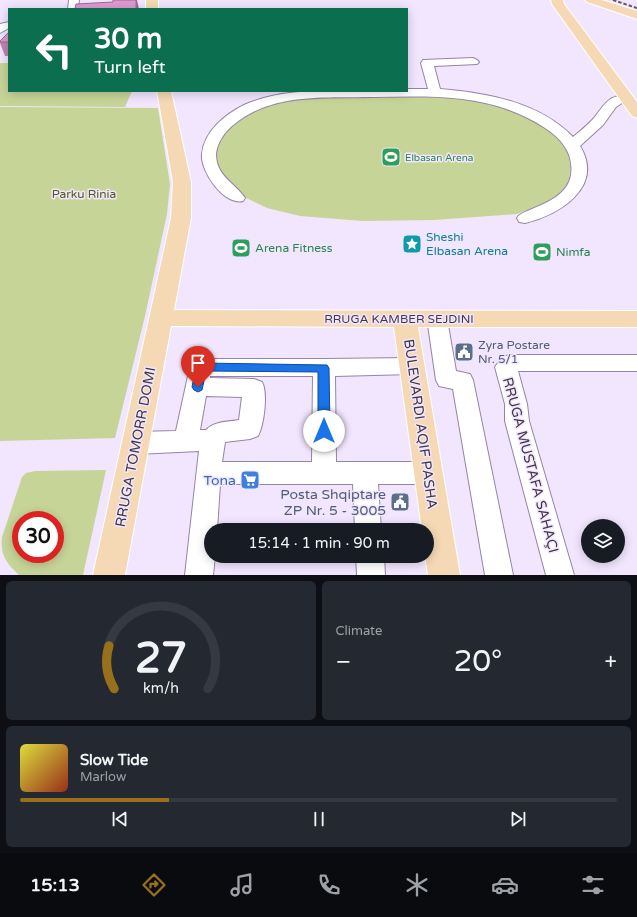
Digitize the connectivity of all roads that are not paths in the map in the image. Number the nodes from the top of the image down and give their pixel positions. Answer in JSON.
{"nodes":[{"id":1,"x":593,"y":0,"type":"edge"},
{"id":2,"x":565,"y":1,"type":"edge"},
{"id":3,"x":637,"y":15,"type":"edge"},
{"id":4,"x":473,"y":62,"type":"dead end"},
{"id":5,"x":164,"y":92,"type":"edge"},
{"id":6,"x":434,"y":94,"type":"junction"},
{"id":7,"x":632,"y":98,"type":"edge"},
{"id":8,"x":637,"y":113,"type":"edge"},
{"id":9,"x":573,"y":145,"type":"junction"},
{"id":10,"x":237,"y":198,"type":"dead end"},
{"id":11,"x":525,"y":218,"type":"dead end"},
{"id":12,"x":160,"y":318,"type":"junction"},
{"id":13,"x":405,"y":320,"type":"junction"},
{"id":14,"x":635,"y":322,"type":"edge"},
{"id":15,"x":438,"y":325,"type":"dead end"},
{"id":16,"x":637,"y":363,"type":"edge"},
{"id":17,"x":412,"y":366,"type":"junction"},
{"id":18,"x":324,"y":368,"type":"junction"},
{"id":19,"x":198,"y":387,"type":"junction"},
{"id":20,"x":212,"y":440,"type":"junction"},
{"id":21,"x":186,"y":441,"type":"junction"},
{"id":22,"x":137,"y":443,"type":"junction"},
{"id":23,"x":208,"y":473,"type":"junction"},
{"id":24,"x":324,"y":473,"type":"junction"},
{"id":25,"x":365,"y":473,"type":"junction"},
{"id":26,"x":428,"y":473,"type":"junction"},
{"id":27,"x":368,"y":523,"type":"edge"},
{"id":28,"x":370,"y":563,"type":"edge"},
{"id":29,"x":109,"y":575,"type":"edge"},
{"id":30,"x":199,"y":575,"type":"edge"},
{"id":31,"x":371,"y":575,"type":"edge"},
{"id":32,"x":444,"y":575,"type":"edge"},
{"id":33,"x":499,"y":575,"type":"edge"},
{"id":34,"x":560,"y":575,"type":"edge"}],
"edges":[{"from":1,"to":2,"type":"main road"},
{"from":1,"to":3,"type":"main road"},
{"from":2,"to":7,"type":"main road"},
{"from":4,"to":6,"type":"street"},
{"from":5,"to":12,"type":"main road","name":"RRUGA TOMORR DOMI"},
{"from":6,"to":9,"type":"street"},
{"from":6,"to":10,"type":"street"},
{"from":7,"to":8,"type":"main road"},
{"from":7,"to":9,"type":"street"},
{"from":9,"to":11,"type":"street"},
{"from":12,"to":13,"type":"main road","name":"RRUGA KAMBER SEJDINI"},
{"from":12,"to":22,"type":"main road","name":"RRUGA TOMORR DOMI"},
{"from":13,"to":14,"type":"main road","name":"RRUGA KAMBER SEJDINI"},
{"from":13,"to":17,"type":"main road","name":"BULEVARDI AQIF PASHA"},
{"from":15,"to":33,"type":"street"},
{"from":16,"to":34,"type":"street","name":"RRUGA MUSTAFA SAHAÇI"},
{"from":17,"to":18,"type":"street"},
{"from":17,"to":26,"type":"main road","name":"BULEVARDI AQIF PASHA"},
{"from":18,"to":19,"type":"street"},
{"from":18,"to":24,"type":"street"},
{"from":19,"to":20,"type":"street"},
{"from":19,"to":21,"type":"street"},
{"from":20,"to":21,"type":"street"},
{"from":20,"to":23,"type":"street"},
{"from":21,"to":22,"type":"street"},
{"from":22,"to":29,"type":"main road","name":"RRUGA TOMORR DOMI"},
{"from":23,"to":24,"type":"street"},
{"from":23,"to":30,"type":"street"},
{"from":24,"to":25,"type":"street"},
{"from":25,"to":26,"type":"street"},
{"from":25,"to":27,"type":"street"},
{"from":26,"to":32,"type":"main road","name":"BULEVARDI AQIF PASHA"},
{"from":28,"to":31,"type":"street"}]}
